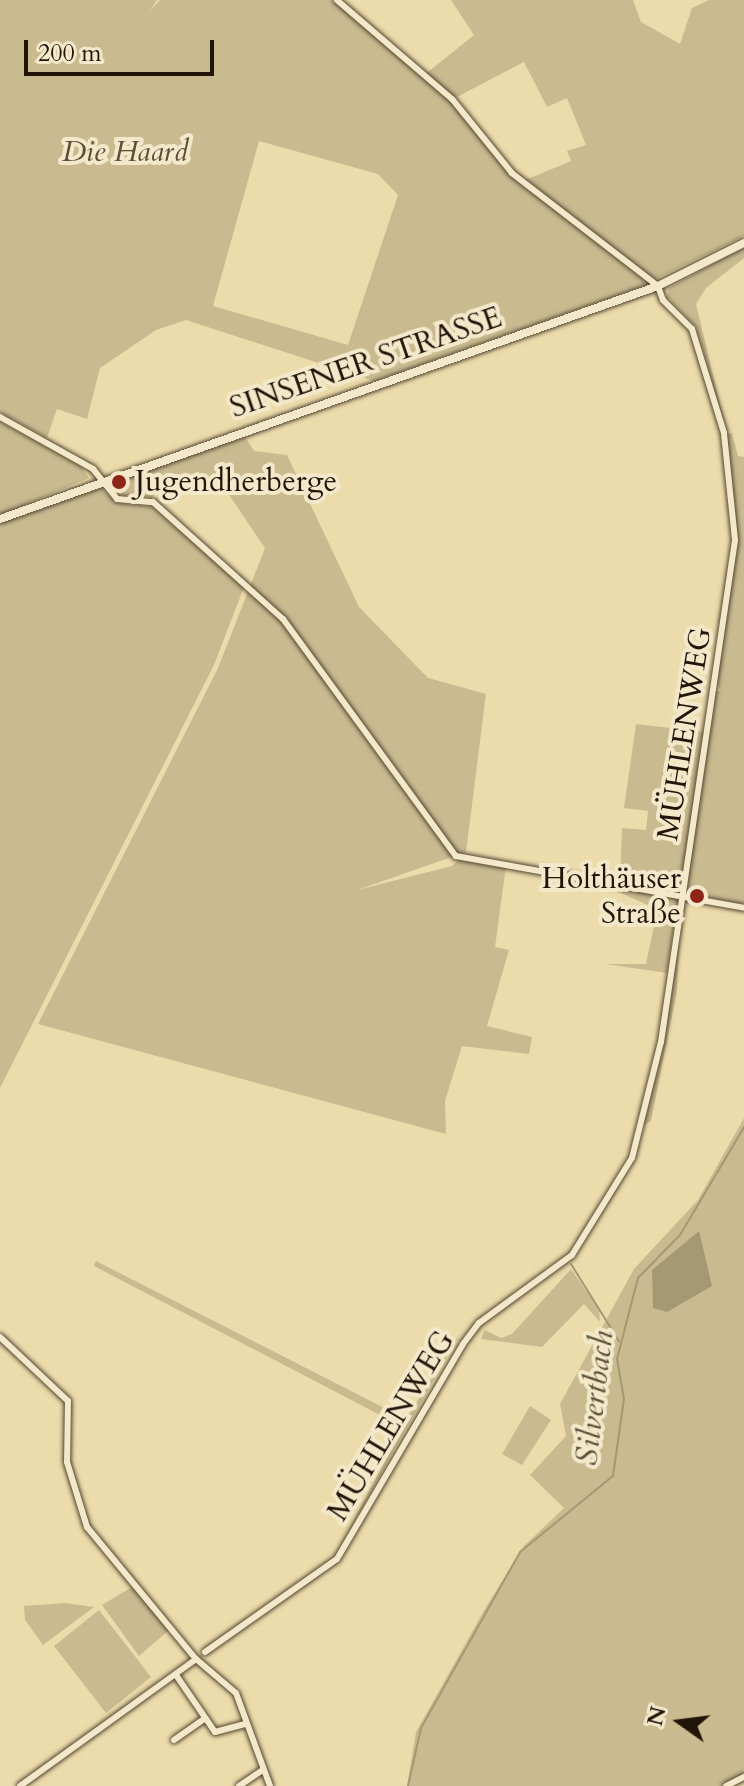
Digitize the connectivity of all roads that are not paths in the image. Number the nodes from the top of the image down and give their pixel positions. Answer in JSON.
{"nodes":[{"id":1,"x":337,"y":0,"type":"edge"},
{"id":2,"x":744,"y":243,"type":"edge"},
{"id":3,"x":658,"y":286,"type":"junction"},
{"id":4,"x":0,"y":417,"type":"edge"},
{"id":5,"x":103,"y":481,"type":"junction"},
{"id":6,"x":0,"y":519,"type":"edge"},
{"id":7,"x":682,"y":895,"type":"junction"},
{"id":8,"x":744,"y":908,"type":"edge"},
{"id":9,"x":0,"y":1337,"type":"edge"},
{"id":10,"x":199,"y":1658,"type":"junction"},
{"id":11,"x":176,"y":1675,"type":"junction"},
{"id":12,"x":205,"y":1718,"type":"junction"},
{"id":13,"x":244,"y":1724,"type":"junction"},
{"id":14,"x":174,"y":1740,"type":"dead end"},
{"id":15,"x":263,"y":1770,"type":"junction"},
{"id":16,"x":744,"y":1777,"type":"edge"},
{"id":17,"x":21,"y":1786,"type":"edge"},
{"id":18,"x":239,"y":1786,"type":"edge"},
{"id":19,"x":270,"y":1786,"type":"edge"},
{"id":20,"x":726,"y":1786,"type":"edge"}],
"edges":[{"from":1,"to":3,"type":"street","name":"MÜHLENWEG"},
{"from":2,"to":3,"type":"main road","name":"SINSENER STRASSE"},
{"from":3,"to":5,"type":"main road","name":"SINSENER STRASSE"},
{"from":3,"to":7,"type":"street","name":"MÜHLENWEG"},
{"from":4,"to":5,"type":"street"},
{"from":5,"to":6,"type":"main road","name":"SINSENER STRASSE"},
{"from":5,"to":7,"type":"street"},
{"from":7,"to":8,"type":"street"},
{"from":7,"to":10,"type":"street","name":"MÜHLENWEG"},
{"from":9,"to":10,"type":"street"},
{"from":10,"to":11,"type":"street","name":"MÜHLENWEG"},
{"from":10,"to":13,"type":"street"},
{"from":11,"to":12,"type":"street"},
{"from":11,"to":17,"type":"street","name":"MÜHLENWEG"},
{"from":12,"to":13,"type":"street"},
{"from":12,"to":14,"type":"street"},
{"from":13,"to":15,"type":"street"},
{"from":15,"to":18,"type":"street"},
{"from":15,"to":19,"type":"street"},
{"from":16,"to":20,"type":"street"}]}
